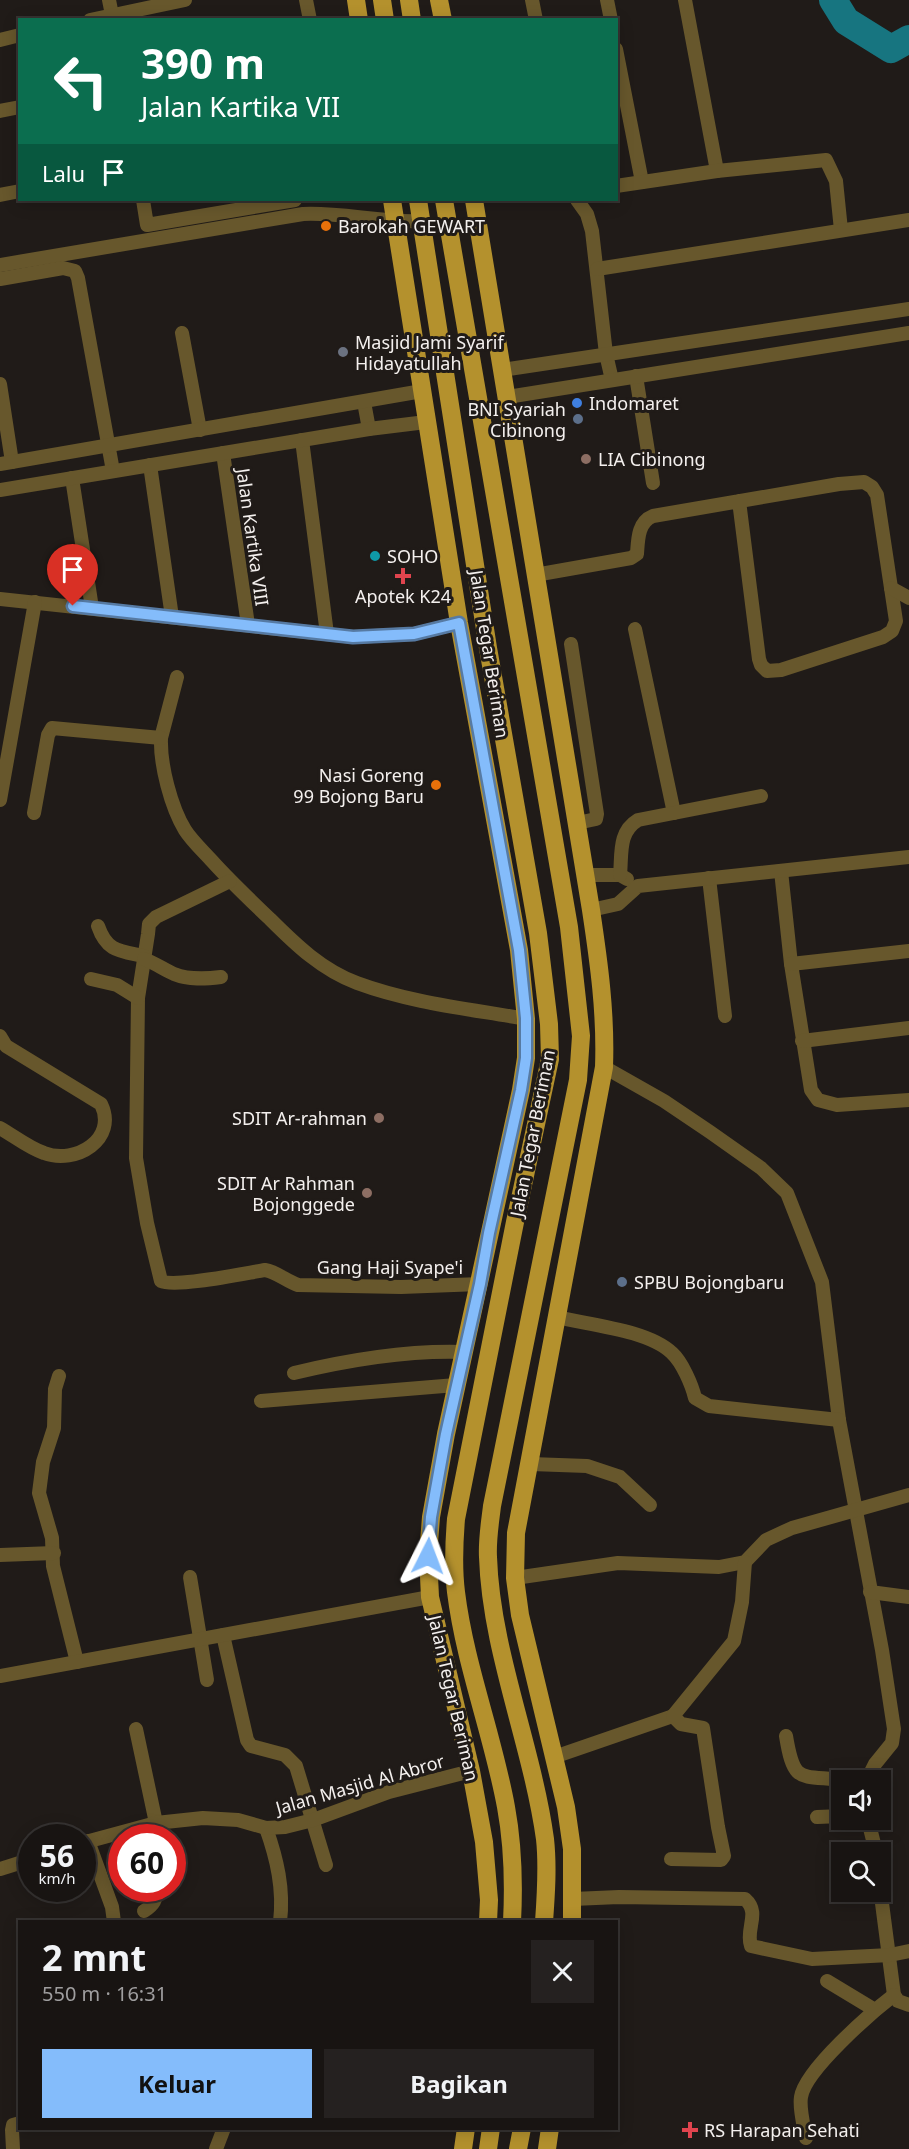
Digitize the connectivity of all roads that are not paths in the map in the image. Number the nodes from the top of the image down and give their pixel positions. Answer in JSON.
{"nodes":[{"id":1,"x":109,"y":0,"type":"edge"},
{"id":2,"x":185,"y":0,"type":"edge"},
{"id":3,"x":306,"y":0,"type":"edge"},
{"id":4,"x":356,"y":0,"type":"edge"},
{"id":5,"x":382,"y":0,"type":"edge"},
{"id":6,"x":409,"y":0,"type":"edge"},
{"id":7,"x":439,"y":0,"type":"edge"},
{"id":8,"x":532,"y":0,"type":"edge"},
{"id":9,"x":609,"y":0,"type":"edge"},
{"id":10,"x":685,"y":0,"type":"edge"},
{"id":11,"x":112,"y":17,"type":"edge"},
{"id":12,"x":310,"y":18,"type":"edge"},
{"id":13,"x":359,"y":18,"type":"edge"},
{"id":14,"x":385,"y":18,"type":"edge"},
{"id":15,"x":412,"y":18,"type":"edge"},
{"id":16,"x":442,"y":18,"type":"edge"},
{"id":17,"x":536,"y":18,"type":"edge"},
{"id":18,"x":611,"y":18,"type":"edge"},
{"id":19,"x":18,"y":36,"type":"edge"},
{"id":20,"x":0,"y":40,"type":"edge"},
{"id":21,"x":618,"y":59,"type":"edge"},
{"id":22,"x":18,"y":107,"type":"edge"},
{"id":23,"x":0,"y":111,"type":"edge"},
{"id":24,"x":717,"y":171,"type":"junction"},
{"id":25,"x":642,"y":182,"type":"junction"},
{"id":26,"x":618,"y":186,"type":"edge"},
{"id":27,"x":18,"y":191,"type":"edge"},
{"id":28,"x":0,"y":195,"type":"edge"},
{"id":29,"x":143,"y":201,"type":"edge"},
{"id":30,"x":289,"y":201,"type":"edge"},
{"id":31,"x":392,"y":201,"type":"edge"},
{"id":32,"x":417,"y":201,"type":"edge"},
{"id":33,"x":444,"y":201,"type":"edge"},
{"id":34,"x":474,"y":201,"type":"edge"},
{"id":35,"x":578,"y":201,"type":"edge"},
{"id":36,"x":909,"y":220,"type":"edge"},
{"id":37,"x":421,"y":221,"type":"junction"},
{"id":38,"x":396,"y":222,"type":"junction"},
{"id":39,"x":479,"y":229,"type":"junction"},
{"id":40,"x":841,"y":230,"type":"junction"},
{"id":41,"x":450,"y":233,"type":"junction"},
{"id":42,"x":0,"y":265,"type":"edge"},
{"id":43,"x":597,"y":269,"type":"junction"},
{"id":44,"x":0,"y":279,"type":"edge"},
{"id":45,"x":909,"y":309,"type":"edge"},
{"id":46,"x":182,"y":333,"type":"dead end"},
{"id":47,"x":909,"y":333,"type":"edge"},
{"id":48,"x":606,"y":354,"type":"junction"},
{"id":49,"x":502,"y":370,"type":"junction"},
{"id":50,"x":636,"y":376,"type":"junction"},
{"id":51,"x":612,"y":380,"type":"junction"},
{"id":52,"x":0,"y":384,"type":"edge"},
{"id":53,"x":422,"y":391,"type":"junction"},
{"id":54,"x":507,"y":397,"type":"junction"},
{"id":55,"x":363,"y":402,"type":"junction"},
{"id":56,"x":426,"y":422,"type":"junction"},
{"id":57,"x":369,"y":429,"type":"junction"},
{"id":58,"x":200,"y":430,"type":"junction"},
{"id":59,"x":302,"y":440,"type":"junction"},
{"id":60,"x":108,"y":446,"type":"junction"},
{"id":61,"x":223,"y":453,"type":"junction"},
{"id":62,"x":6,"y":463,"type":"edge"},
{"id":63,"x":150,"y":465,"type":"junction"},
{"id":64,"x":113,"y":471,"type":"junction"},
{"id":65,"x":72,"y":478,"type":"junction"},
{"id":66,"x":652,"y":483,"type":"dead end"},
{"id":67,"x":0,"y":490,"type":"edge"},
{"id":68,"x":739,"y":501,"type":"junction"},
{"id":69,"x":535,"y":575,"type":"junction"},
{"id":70,"x":891,"y":588,"type":"junction"},
{"id":71,"x":0,"y":598,"type":"edge"},
{"id":72,"x":909,"y":598,"type":"edge"},
{"id":73,"x":35,"y":602,"type":"junction"},
{"id":74,"x":92,"y":608,"type":"junction"},
{"id":75,"x":172,"y":617,"type":"junction"},
{"id":76,"x":459,"y":623,"type":"junction"},
{"id":77,"x":248,"y":625,"type":"junction"},
{"id":78,"x":635,"y":629,"type":"dead end"},
{"id":79,"x":327,"y":634,"type":"junction"},
{"id":80,"x":546,"y":641,"type":"junction"},
{"id":81,"x":571,"y":644,"type":"dead end"},
{"id":82,"x":520,"y":645,"type":"junction"},
{"id":83,"x":488,"y":648,"type":"junction"},
{"id":84,"x":465,"y":652,"type":"junction"},
{"id":85,"x":177,"y":677,"type":"dead end"},
{"id":86,"x":581,"y":710,"type":"junction"},
{"id":87,"x":559,"y":716,"type":"junction"},
{"id":88,"x":161,"y":738,"type":"junction"},
{"id":89,"x":761,"y":796,"type":"dead end"},
{"id":90,"x":0,"y":798,"type":"edge"},
{"id":91,"x":34,"y":813,"type":"dead end"},
{"id":92,"x":674,"y":813,"type":"junction"},
{"id":93,"x":577,"y":823,"type":"junction"},
{"id":94,"x":909,"y":857,"type":"edge"},
{"id":95,"x":781,"y":871,"type":"junction"},
{"id":96,"x":586,"y":875,"type":"junction"},
{"id":97,"x":621,"y":875,"type":"junction"},
{"id":98,"x":709,"y":878,"type":"junction"},
{"id":99,"x":230,"y":881,"type":"junction"},
{"id":100,"x":638,"y":886,"type":"junction"},
{"id":101,"x":591,"y":910,"type":"junction"},
{"id":102,"x":98,"y":926,"type":"dead end"},
{"id":103,"x":569,"y":927,"type":"junction"},
{"id":104,"x":538,"y":933,"type":"junction"},
{"id":105,"x":909,"y":951,"type":"edge"},
{"id":106,"x":144,"y":957,"type":"junction"},
{"id":107,"x":791,"y":964,"type":"junction"},
{"id":108,"x":220,"y":977,"type":"dead end"},
{"id":109,"x":91,"y":979,"type":"dead end"},
{"id":110,"x":138,"y":998,"type":"junction"},
{"id":111,"x":725,"y":1016,"type":"dead end"},
{"id":112,"x":526,"y":1018,"type":"junction"},
{"id":113,"x":909,"y":1028,"type":"edge"},
{"id":114,"x":802,"y":1041,"type":"junction"},
{"id":115,"x":2,"y":1045,"type":"edge"},
{"id":116,"x":604,"y":1067,"type":"junction"},
{"id":117,"x":909,"y":1100,"type":"edge"},
{"id":118,"x":0,"y":1128,"type":"edge"},
{"id":119,"x":493,"y":1216,"type":"junction"},
{"id":120,"x":515,"y":1222,"type":"junction"},
{"id":121,"x":548,"y":1228,"type":"junction"},
{"id":122,"x":573,"y":1232,"type":"junction"},
{"id":123,"x":480,"y":1284,"type":"junction"},
{"id":124,"x":557,"y":1317,"type":"junction"},
{"id":125,"x":464,"y":1352,"type":"junction"},
{"id":126,"x":294,"y":1373,"type":"dead end"},
{"id":127,"x":59,"y":1376,"type":"dead end"},
{"id":128,"x":456,"y":1385,"type":"junction"},
{"id":129,"x":261,"y":1401,"type":"dead end"},
{"id":130,"x":840,"y":1420,"type":"junction"},
{"id":131,"x":531,"y":1464,"type":"junction"},
{"id":132,"x":909,"y":1495,"type":"edge"},
{"id":133,"x":650,"y":1505,"type":"dead end"},
{"id":134,"x":855,"y":1510,"type":"junction"},
{"id":135,"x":54,"y":1553,"type":"junction"},
{"id":136,"x":0,"y":1556,"type":"edge"},
{"id":137,"x":746,"y":1562,"type":"junction"},
{"id":138,"x":190,"y":1577,"type":"dead end"},
{"id":139,"x":514,"y":1578,"type":"junction"},
{"id":140,"x":870,"y":1592,"type":"junction"},
{"id":141,"x":430,"y":1596,"type":"junction"},
{"id":142,"x":909,"y":1597,"type":"edge"},
{"id":143,"x":223,"y":1635,"type":"junction"},
{"id":144,"x":200,"y":1638,"type":"junction"},
{"id":145,"x":77,"y":1662,"type":"junction"},
{"id":146,"x":533,"y":1670,"type":"junction"},
{"id":147,"x":0,"y":1676,"type":"edge"},
{"id":148,"x":207,"y":1680,"type":"dead end"},
{"id":149,"x":673,"y":1716,"type":"junction"},
{"id":150,"x":519,"y":1718,"type":"junction"},
{"id":151,"x":136,"y":1729,"type":"dead end"},
{"id":152,"x":786,"y":1737,"type":"dead end"},
{"id":153,"x":554,"y":1757,"type":"junction"},
{"id":154,"x":872,"y":1770,"type":"edge"},
{"id":155,"x":471,"y":1771,"type":"junction"},
{"id":156,"x":831,"y":1779,"type":"edge"},
{"id":157,"x":831,"y":1816,"type":"edge"},
{"id":158,"x":817,"y":1817,"type":"dead end"},
{"id":159,"x":313,"y":1820,"type":"junction"},
{"id":160,"x":156,"y":1823,"type":"joint"},
{"id":161,"x":266,"y":1828,"type":"junction"},
{"id":162,"x":671,"y":1859,"type":"dead end"},
{"id":163,"x":18,"y":1863,"type":"edge"},
{"id":164,"x":326,"y":1865,"type":"dead end"},
{"id":165,"x":0,"y":1869,"type":"edge"},
{"id":166,"x":96,"y":1869,"type":"edge"},
{"id":167,"x":573,"y":1899,"type":"junction"},
{"id":168,"x":155,"y":1902,"type":"edge"},
{"id":169,"x":882,"y":1902,"type":"edge"},
{"id":170,"x":144,"y":1911,"type":"dead end"},
{"id":171,"x":114,"y":1920,"type":"edge"},
{"id":172,"x":280,"y":1920,"type":"edge"},
{"id":173,"x":488,"y":1920,"type":"edge"},
{"id":174,"x":512,"y":1920,"type":"edge"},
{"id":175,"x":544,"y":1920,"type":"edge"},
{"id":176,"x":572,"y":1920,"type":"edge"},
{"id":177,"x":909,"y":1951,"type":"edge"},
{"id":178,"x":890,"y":1955,"type":"junction"},
{"id":179,"x":827,"y":1981,"type":"dead end"},
{"id":180,"x":894,"y":1995,"type":"junction"},
{"id":181,"x":909,"y":2004,"type":"edge"},
{"id":182,"x":875,"y":2010,"type":"junction"},
{"id":183,"x":18,"y":2124,"type":"edge"},
{"id":184,"x":223,"y":2130,"type":"edge"},
{"id":185,"x":466,"y":2130,"type":"edge"},
{"id":186,"x":491,"y":2130,"type":"edge"},
{"id":187,"x":522,"y":2130,"type":"edge"},
{"id":188,"x":550,"y":2130,"type":"edge"},
{"id":189,"x":806,"y":2138,"type":"dead end"},
{"id":190,"x":13,"y":2149,"type":"edge"},
{"id":191,"x":216,"y":2149,"type":"edge"},
{"id":192,"x":463,"y":2149,"type":"edge"},
{"id":193,"x":488,"y":2149,"type":"edge"},
{"id":194,"x":518,"y":2149,"type":"edge"},
{"id":195,"x":546,"y":2149,"type":"edge"}],
"edges":[{"from":1,"to":11,"type":"street"},
{"from":2,"to":11,"type":"street"},
{"from":3,"to":12,"type":"street"},
{"from":4,"to":13,"type":"main road"},
{"from":5,"to":14,"type":"main road"},
{"from":6,"to":15,"type":"main road"},
{"from":7,"to":16,"type":"main road"},
{"from":8,"to":17,"type":"street"},
{"from":9,"to":18,"type":"street"},
{"from":10,"to":24,"type":"street"},
{"from":19,"to":20,"type":"street"},
{"from":21,"to":25,"type":"street"},
{"from":22,"to":23,"type":"street"},
{"from":24,"to":25,"type":"street"},
{"from":24,"to":40,"type":"street"},
{"from":25,"to":26,"type":"street"},
{"from":27,"to":28,"type":"street"},
{"from":29,"to":30,"type":"street"},
{"from":31,"to":38,"type":"main road","name":"Jalan Tegar Beriman"},
{"from":32,"to":37,"type":"main road","name":"Jalan Tegar Beriman"},
{"from":33,"to":41,"type":"main road","name":"Jalan Tegar Beriman"},
{"from":34,"to":39,"type":"main road"},
{"from":35,"to":43,"type":"street"},
{"from":36,"to":40,"type":"street"},
{"from":37,"to":38,"type":"street"},
{"from":37,"to":83,"type":"main road","name":"Jalan Tegar Beriman"},
{"from":38,"to":42,"type":"street"},
{"from":38,"to":53,"type":"main road","name":"Jalan Tegar Beriman"},
{"from":39,"to":41,"type":"main road"},
{"from":39,"to":49,"type":"main road"},
{"from":40,"to":43,"type":"street"},
{"from":41,"to":82,"type":"main road","name":"Jalan Tegar Beriman"},
{"from":43,"to":48,"type":"street"},
{"from":44,"to":60,"type":"street"},
{"from":45,"to":48,"type":"street"},
{"from":46,"to":58,"type":"street"},
{"from":47,"to":50,"type":"street"},
{"from":48,"to":49,"type":"street"},
{"from":48,"to":51,"type":"street"},
{"from":49,"to":54,"type":"main road"},
{"from":50,"to":51,"type":"street"},
{"from":50,"to":66,"type":"street"},
{"from":51,"to":54,"type":"street"},
{"from":52,"to":62,"type":"street"},
{"from":53,"to":55,"type":"street"},
{"from":53,"to":56,"type":"main road","name":"Jalan Tegar Beriman"},
{"from":54,"to":69,"type":"main road"},
{"from":55,"to":57,"type":"street"},
{"from":55,"to":58,"type":"street"},
{"from":56,"to":57,"type":"street"},
{"from":56,"to":76,"type":"main road","name":"Jalan Tegar Beriman"},
{"from":57,"to":59,"type":"street"},
{"from":58,"to":60,"type":"street"},
{"from":59,"to":61,"type":"street"},
{"from":59,"to":79,"type":"street"},
{"from":60,"to":62,"type":"street"},
{"from":60,"to":64,"type":"street"},
{"from":61,"to":63,"type":"street"},
{"from":61,"to":77,"type":"street","name":"Jalan Kartika VIII"},
{"from":63,"to":64,"type":"street"},
{"from":63,"to":75,"type":"street"},
{"from":64,"to":65,"type":"street"},
{"from":65,"to":67,"type":"street"},
{"from":65,"to":74,"type":"street"},
{"from":68,"to":69,"type":"street"},
{"from":68,"to":70,"type":"street"},
{"from":68,"to":70,"type":"street"},
{"from":69,"to":80,"type":"main road"},
{"from":70,"to":72,"type":"street"},
{"from":71,"to":73,"type":"street"},
{"from":73,"to":74,"type":"street"},
{"from":73,"to":90,"type":"street"},
{"from":74,"to":75,"type":"street"},
{"from":75,"to":77,"type":"street"},
{"from":76,"to":79,"type":"street"},
{"from":76,"to":84,"type":"main road","name":"Jalan Tegar Beriman"},
{"from":77,"to":79,"type":"street"},
{"from":78,"to":92,"type":"street"},
{"from":80,"to":82,"type":"main road"},
{"from":80,"to":87,"type":"main road"},
{"from":81,"to":86,"type":"street"},
{"from":82,"to":103,"type":"main road","name":"Jalan Tegar Beriman"},
{"from":83,"to":84,"type":"main road"},
{"from":83,"to":104,"type":"main road","name":"Jalan Tegar Beriman"},
{"from":84,"to":112,"type":"main road","name":"Jalan Tegar Beriman"},
{"from":85,"to":88,"type":"street"},
{"from":86,"to":87,"type":"street"},
{"from":86,"to":93,"type":"street"},
{"from":87,"to":93,"type":"main road"},
{"from":88,"to":91,"type":"street"},
{"from":88,"to":99,"type":"street"},
{"from":89,"to":92,"type":"street"},
{"from":92,"to":97,"type":"street"},
{"from":93,"to":96,"type":"main road"},
{"from":94,"to":95,"type":"street"},
{"from":95,"to":98,"type":"street"},
{"from":95,"to":107,"type":"street"},
{"from":96,"to":97,"type":"street"},
{"from":96,"to":101,"type":"main road"},
{"from":97,"to":100,"type":"street"},
{"from":98,"to":100,"type":"street"},
{"from":98,"to":111,"type":"street"},
{"from":99,"to":106,"type":"street"},
{"from":99,"to":112,"type":"street"},
{"from":100,"to":101,"type":"street"},
{"from":101,"to":116,"type":"main road"},
{"from":102,"to":106,"type":"street"},
{"from":103,"to":104,"type":"main road"},
{"from":103,"to":121,"type":"main road","name":"Jalan Tegar Beriman"},
{"from":104,"to":120,"type":"main road","name":"Jalan Tegar Beriman"},
{"from":105,"to":107,"type":"street"},
{"from":106,"to":108,"type":"street"},
{"from":106,"to":110,"type":"street"},
{"from":107,"to":114,"type":"street"},
{"from":109,"to":110,"type":"street"},
{"from":110,"to":123,"type":"street","name":"Gang Haji Syape'i"},
{"from":112,"to":119,"type":"main road","name":"Jalan Tegar Beriman"},
{"from":113,"to":114,"type":"street"},
{"from":114,"to":117,"type":"street"},
{"from":115,"to":118,"type":"street"},
{"from":116,"to":122,"type":"main road"},
{"from":116,"to":130,"type":"street"},
{"from":119,"to":120,"type":"main road"},
{"from":119,"to":123,"type":"main road","name":"Jalan Tegar Beriman"},
{"from":120,"to":174,"type":"main road","name":"Jalan Tegar Beriman"},
{"from":121,"to":122,"type":"main road"},
{"from":121,"to":150,"type":"main road","name":"Jalan Tegar Beriman"},
{"from":122,"to":124,"type":"main road"},
{"from":123,"to":125,"type":"main road","name":"Jalan Tegar Beriman"},
{"from":124,"to":130,"type":"street"},
{"from":124,"to":131,"type":"main road"},
{"from":125,"to":126,"type":"street"},
{"from":125,"to":128,"type":"main road","name":"Jalan Tegar Beriman"},
{"from":127,"to":135,"type":"street"},
{"from":128,"to":129,"type":"street"},
{"from":128,"to":141,"type":"main road","name":"Jalan Tegar Beriman"},
{"from":130,"to":134,"type":"street"},
{"from":131,"to":133,"type":"street"},
{"from":131,"to":139,"type":"main road"},
{"from":132,"to":134,"type":"street"},
{"from":134,"to":137,"type":"street"},
{"from":134,"to":140,"type":"street"},
{"from":135,"to":136,"type":"street"},
{"from":135,"to":145,"type":"street"},
{"from":137,"to":139,"type":"street"},
{"from":137,"to":149,"type":"street"},
{"from":138,"to":144,"type":"street"},
{"from":139,"to":146,"type":"main road"},
{"from":140,"to":142,"type":"street"},
{"from":140,"to":154,"type":"street"},
{"from":141,"to":143,"type":"street"},
{"from":141,"to":155,"type":"main road","name":"Jalan Tegar Beriman"},
{"from":143,"to":144,"type":"street"},
{"from":143,"to":159,"type":"street"},
{"from":144,"to":145,"type":"street"},
{"from":144,"to":148,"type":"street"},
{"from":145,"to":147,"type":"street"},
{"from":146,"to":150,"type":"main road"},
{"from":146,"to":153,"type":"main road"},
{"from":149,"to":153,"type":"street"},
{"from":149,"to":162,"type":"street"},
{"from":150,"to":175,"type":"main road","name":"Jalan Tegar Beriman"},
{"from":151,"to":160,"type":"street"},
{"from":152,"to":156,"type":"street"},
{"from":153,"to":167,"type":"main road"},
{"from":155,"to":159,"type":"street","name":"Jalan Masjid Al Abror"},
{"from":155,"to":173,"type":"main road","name":"Jalan Tegar Beriman"},
{"from":157,"to":158,"type":"street"},
{"from":159,"to":161,"type":"street","name":"Jalan Masjid Al Abror"},
{"from":159,"to":164,"type":"street"},
{"from":160,"to":161,"type":"street","name":"Jalan Masjid Al Abror"},
{"from":161,"to":172,"type":"street"},
{"from":163,"to":165,"type":"street"},
{"from":166,"to":171,"type":"street"},
{"from":167,"to":176,"type":"main road"},
{"from":167,"to":178,"type":"street"},
{"from":168,"to":170,"type":"street"},
{"from":169,"to":178,"type":"street"},
{"from":177,"to":178,"type":"street"},
{"from":178,"to":180,"type":"street"},
{"from":179,"to":182,"type":"street"},
{"from":180,"to":181,"type":"street"},
{"from":180,"to":182,"type":"street"},
{"from":182,"to":189,"type":"street"},
{"from":183,"to":190,"type":"street"},
{"from":184,"to":191,"type":"street"},
{"from":185,"to":192,"type":"main road"},
{"from":186,"to":193,"type":"main road"},
{"from":187,"to":194,"type":"main road"},
{"from":188,"to":195,"type":"main road"}]}
